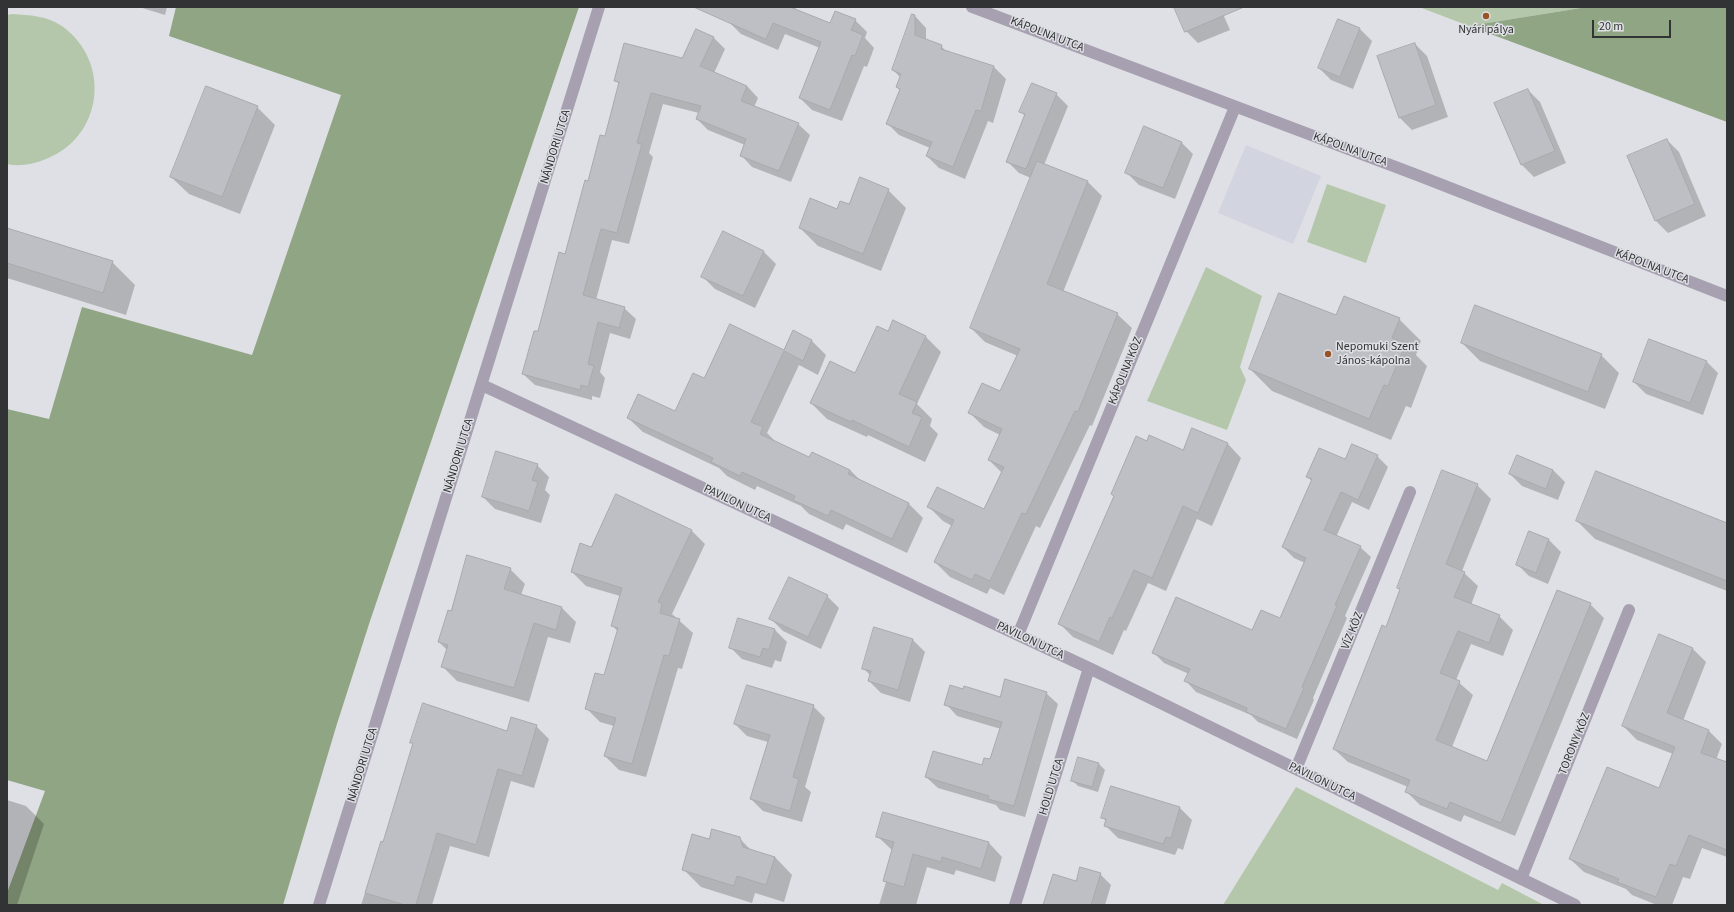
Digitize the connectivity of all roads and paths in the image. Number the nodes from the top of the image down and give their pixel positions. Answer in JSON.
{"nodes":[{"id":1,"x":599,"y":7,"type":"edge"},
{"id":2,"x":972,"y":7,"type":"edge"},
{"id":3,"x":1235,"y":107,"type":"junction"},
{"id":4,"x":1727,"y":296,"type":"edge"},
{"id":5,"x":482,"y":385,"type":"junction"},
{"id":6,"x":1410,"y":492,"type":"dead end"},
{"id":7,"x":1629,"y":610,"type":"dead end"},
{"id":8,"x":1018,"y":635,"type":"junction"},
{"id":9,"x":1089,"y":668,"type":"junction"},
{"id":10,"x":1296,"y":769,"type":"junction"},
{"id":11,"x":1521,"y":879,"type":"junction"},
{"id":12,"x":319,"y":905,"type":"edge"},
{"id":13,"x":1015,"y":905,"type":"edge"},
{"id":14,"x":1575,"y":905,"type":"edge"}],
"edges":[{"from":1,"to":5,"type":"street","name":"NÁNDORI UTCA"},
{"from":2,"to":3,"type":"street","name":"KÁPOLNA UTCA"},
{"from":3,"to":4,"type":"street","name":"KÁPOLNA UTCA"},
{"from":3,"to":8,"type":"street","name":"KÁPOLNA KÖZ"},
{"from":5,"to":8,"type":"street","name":"PAVILON UTCA"},
{"from":5,"to":12,"type":"street","name":"NÁNDORI UTCA"},
{"from":6,"to":10,"type":"street","name":"VÍZ KÖZ"},
{"from":7,"to":11,"type":"street","name":"TORONY KÖZ"},
{"from":8,"to":9,"type":"street","name":"PAVILON UTCA"},
{"from":9,"to":10,"type":"street","name":"PAVILON UTCA"},
{"from":9,"to":13,"type":"street","name":"HOLD UTCA"},
{"from":10,"to":11,"type":"street","name":"PAVILON UTCA"},
{"from":11,"to":14,"type":"street","name":"PAVILON UTCA"}]}
